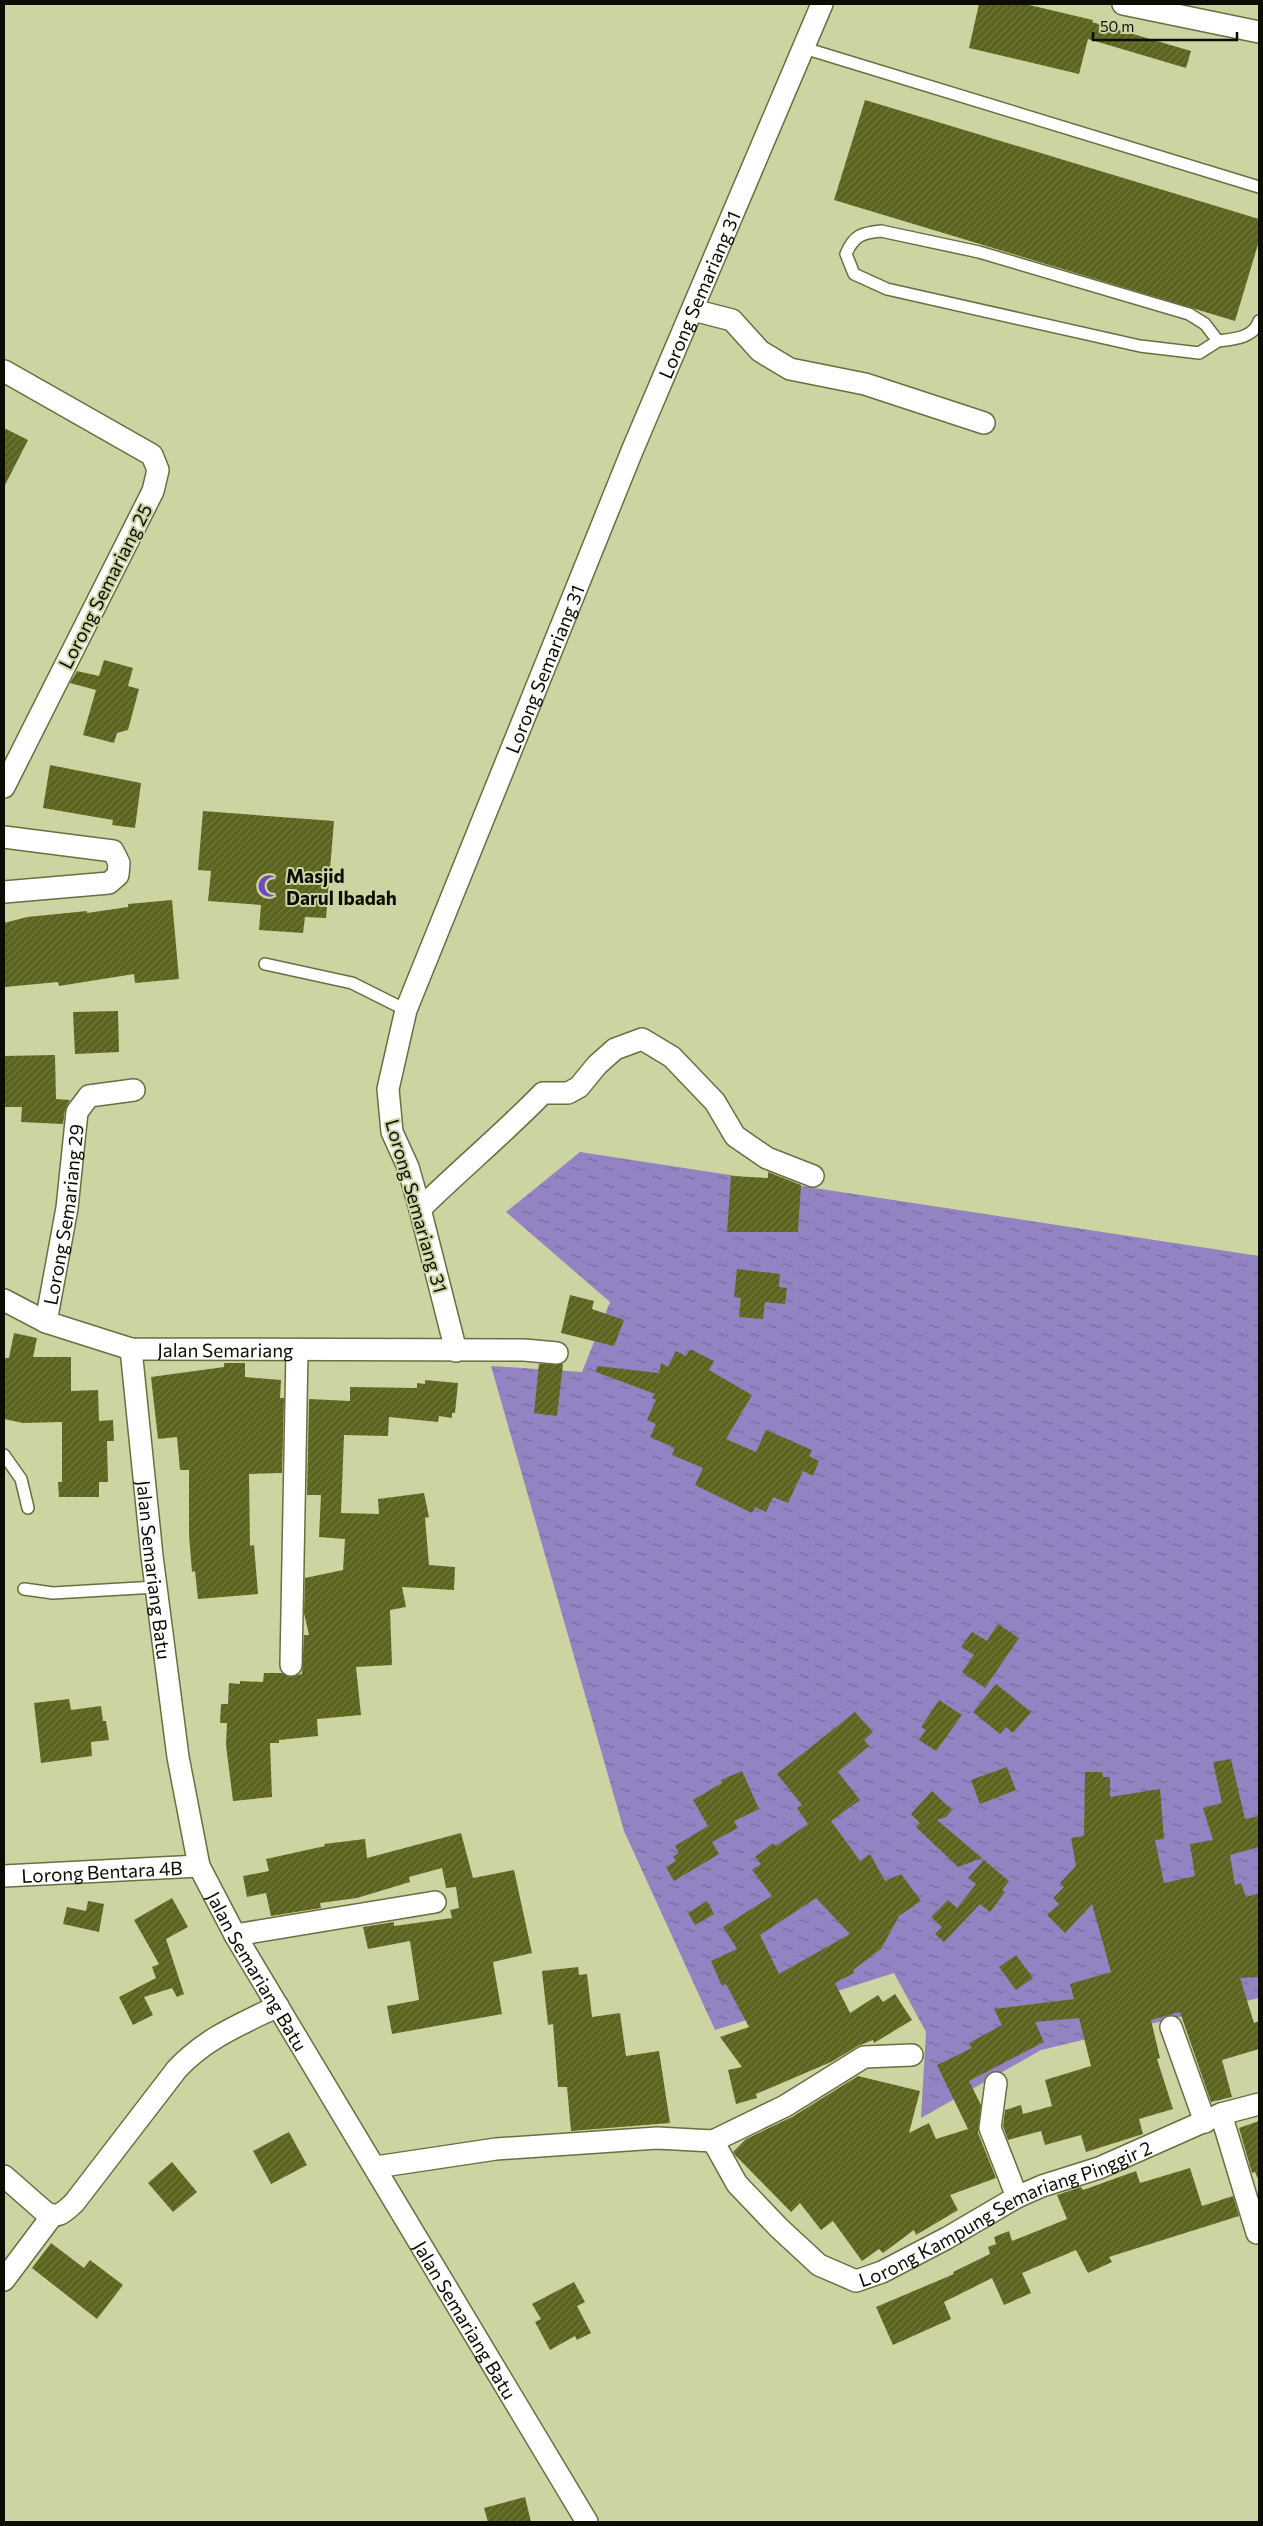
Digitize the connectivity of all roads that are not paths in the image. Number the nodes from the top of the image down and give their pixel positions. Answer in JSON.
{"nodes":[{"id":1,"x":822,"y":4,"type":"edge"},
{"id":2,"x":1123,"y":4,"type":"edge"},
{"id":3,"x":1259,"y":32,"type":"edge"},
{"id":4,"x":804,"y":48,"type":"junction"},
{"id":5,"x":1259,"y":187,"type":"edge"},
{"id":6,"x":693,"y":310,"type":"junction"},
{"id":7,"x":1259,"y":321,"type":"edge"},
{"id":8,"x":1218,"y":342,"type":"junction"},
{"id":9,"x":4,"y":371,"type":"edge"},
{"id":10,"x":984,"y":423,"type":"dead end"},
{"id":11,"x":4,"y":787,"type":"edge"},
{"id":12,"x":4,"y":837,"type":"edge"},
{"id":13,"x":4,"y":892,"type":"edge"},
{"id":14,"x":265,"y":964,"type":"dead end"},
{"id":15,"x":406,"y":1010,"type":"junction"},
{"id":16,"x":134,"y":1090,"type":"dead end"},
{"id":17,"x":813,"y":1176,"type":"dead end"},
{"id":18,"x":420,"y":1209,"type":"junction"},
{"id":19,"x":4,"y":1300,"type":"edge"},
{"id":20,"x":46,"y":1322,"type":"junction"},
{"id":21,"x":131,"y":1349,"type":"junction"},
{"id":22,"x":456,"y":1350,"type":"junction"},
{"id":23,"x":297,"y":1351,"type":"junction"},
{"id":24,"x":557,"y":1353,"type":"dead end"},
{"id":25,"x":4,"y":1456,"type":"edge"},
{"id":26,"x":28,"y":1508,"type":"dead end"},
{"id":27,"x":156,"y":1587,"type":"junction"},
{"id":28,"x":24,"y":1589,"type":"dead end"},
{"id":29,"x":291,"y":1665,"type":"dead end"},
{"id":30,"x":199,"y":1866,"type":"junction"},
{"id":31,"x":4,"y":1876,"type":"edge"},
{"id":32,"x":435,"y":1902,"type":"dead end"},
{"id":33,"x":235,"y":1935,"type":"junction"},
{"id":34,"x":278,"y":2006,"type":"junction"},
{"id":35,"x":1171,"y":2026,"type":"dead end"},
{"id":36,"x":912,"y":2055,"type":"dead end"},
{"id":37,"x":996,"y":2083,"type":"dead end"},
{"id":38,"x":1259,"y":2104,"type":"edge"},
{"id":39,"x":1213,"y":2118,"type":"junction"},
{"id":40,"x":713,"y":2141,"type":"junction"},
{"id":41,"x":376,"y":2167,"type":"junction"},
{"id":42,"x":4,"y":2176,"type":"edge"},
{"id":43,"x":1017,"y":2197,"type":"junction"},
{"id":44,"x":52,"y":2216,"type":"junction"},
{"id":45,"x":1257,"y":2233,"type":"dead end"},
{"id":46,"x":4,"y":2280,"type":"edge"},
{"id":47,"x":587,"y":2522,"type":"edge"}],
"edges":[{"from":1,"to":4,"type":"street","name":"Lorong Semariang 31"},
{"from":2,"to":3,"type":"street"},
{"from":4,"to":5,"type":"lane"},
{"from":4,"to":6,"type":"street","name":"Lorong Semariang 31"},
{"from":6,"to":10,"type":"street"},
{"from":6,"to":15,"type":"street","name":"Lorong Semariang 31"},
{"from":7,"to":8,"type":"lane"},
{"from":8,"to":8,"type":"lane"},
{"from":9,"to":11,"type":"street","name":"Lorong Semariang 25"},
{"from":12,"to":13,"type":"street"},
{"from":14,"to":15,"type":"lane"},
{"from":15,"to":18,"type":"street","name":"Lorong Semariang 31"},
{"from":16,"to":20,"type":"street","name":"Lorong Semariang 29"},
{"from":17,"to":18,"type":"street"},
{"from":18,"to":22,"type":"street","name":"Lorong Semariang 31"},
{"from":19,"to":20,"type":"street","name":"Jalan Semariang"},
{"from":20,"to":21,"type":"street","name":"Jalan Semariang"},
{"from":21,"to":23,"type":"street","name":"Jalan Semariang"},
{"from":21,"to":27,"type":"street","name":"Jalan Semariang Batu"},
{"from":22,"to":23,"type":"street","name":"Jalan Semariang"},
{"from":22,"to":24,"type":"street","name":"Jalan Semariang"},
{"from":23,"to":29,"type":"street"},
{"from":25,"to":26,"type":"lane"},
{"from":27,"to":28,"type":"lane"},
{"from":27,"to":30,"type":"street","name":"Jalan Semariang Batu"},
{"from":30,"to":31,"type":"street","name":"Lorong Bentara 4B"},
{"from":30,"to":33,"type":"street","name":"Jalan Semariang Batu"},
{"from":32,"to":33,"type":"street"},
{"from":33,"to":34,"type":"street","name":"Jalan Semariang Batu"},
{"from":34,"to":41,"type":"street","name":"Jalan Semariang Batu"},
{"from":34,"to":44,"type":"street"},
{"from":35,"to":39,"type":"street"},
{"from":36,"to":40,"type":"street"},
{"from":37,"to":43,"type":"street"},
{"from":38,"to":39,"type":"street","name":"Lorong Kampung Semariang Pinggir 2"},
{"from":39,"to":43,"type":"street","name":"Lorong Kampung Semariang Pinggir 2"},
{"from":39,"to":45,"type":"street"},
{"from":40,"to":41,"type":"street"},
{"from":40,"to":43,"type":"street","name":"Lorong Kampung Semariang Pinggir 2"},
{"from":41,"to":47,"type":"street","name":"Jalan Semariang Batu"},
{"from":42,"to":44,"type":"street"},
{"from":44,"to":46,"type":"street"}]}
